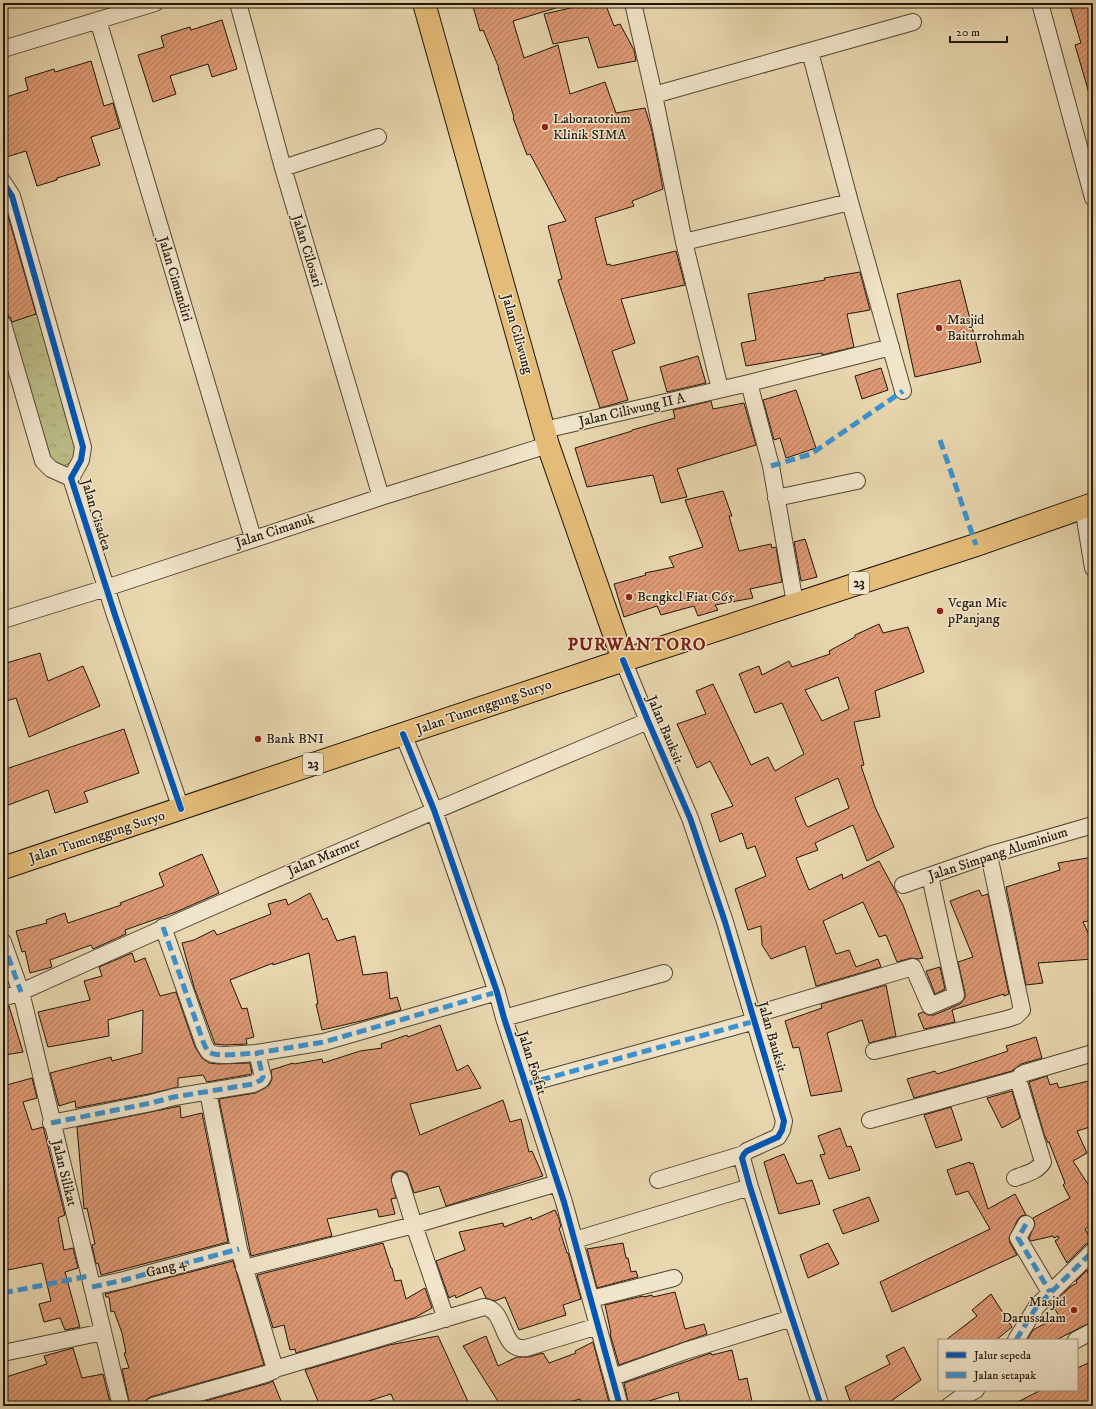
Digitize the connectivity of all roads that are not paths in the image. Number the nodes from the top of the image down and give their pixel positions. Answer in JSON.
{"nodes":[{"id":1,"x":155,"y":3,"type":"edge"},
{"id":2,"x":238,"y":3,"type":"edge"},
{"id":3,"x":424,"y":3,"type":"edge"},
{"id":4,"x":633,"y":3,"type":"edge"},
{"id":5,"x":1040,"y":3,"type":"edge"},
{"id":6,"x":98,"y":20,"type":"junction"},
{"id":7,"x":913,"y":22,"type":"dead end"},
{"id":8,"x":3,"y":49,"type":"edge"},
{"id":9,"x":810,"y":52,"type":"junction"},
{"id":10,"x":654,"y":95,"type":"junction"},
{"id":11,"x":378,"y":137,"type":"dead end"},
{"id":12,"x":283,"y":168,"type":"junction"},
{"id":13,"x":3,"y":182,"type":"edge"},
{"id":14,"x":1093,"y":198,"type":"edge"},
{"id":15,"x":850,"y":202,"type":"junction"},
{"id":16,"x":684,"y":242,"type":"junction"},
{"id":17,"x":3,"y":324,"type":"edge"},
{"id":18,"x":891,"y":347,"type":"junction"},
{"id":19,"x":749,"y":382,"type":"junction"},
{"id":20,"x":720,"y":389,"type":"junction"},
{"id":21,"x":903,"y":391,"type":"dead end"},
{"id":22,"x":546,"y":438,"type":"junction"},
{"id":23,"x":71,"y":478,"type":"junction"},
{"id":24,"x":857,"y":481,"type":"dead end"},
{"id":25,"x":381,"y":497,"type":"junction"},
{"id":26,"x":776,"y":498,"type":"junction"},
{"id":27,"x":1088,"y":505,"type":"edge"},
{"id":28,"x":252,"y":538,"type":"junction"},
{"id":29,"x":1093,"y":568,"type":"edge"},
{"id":30,"x":106,"y":588,"type":"junction"},
{"id":31,"x":795,"y":603,"type":"junction"},
{"id":32,"x":3,"y":620,"type":"edge"},
{"id":33,"x":623,"y":660,"type":"junction"},
{"id":34,"x":648,"y":722,"type":"junction"},
{"id":35,"x":403,"y":734,"type":"junction"},
{"id":36,"x":181,"y":809,"type":"junction"},
{"id":37,"x":434,"y":810,"type":"junction"},
{"id":38,"x":1093,"y":825,"type":"edge"},
{"id":39,"x":989,"y":855,"type":"junction"},
{"id":40,"x":3,"y":868,"type":"edge"},
{"id":41,"x":930,"y":876,"type":"junction"},
{"id":42,"x":903,"y":885,"type":"dead end"},
{"id":43,"x":163,"y":927,"type":"junction"},
{"id":44,"x":3,"y":942,"type":"edge"},
{"id":45,"x":664,"y":973,"type":"dead end"},
{"id":46,"x":21,"y":992,"type":"junction"},
{"id":47,"x":497,"y":992,"type":"junction"},
{"id":48,"x":3,"y":998,"type":"edge"},
{"id":49,"x":504,"y":1018,"type":"junction"},
{"id":50,"x":754,"y":1018,"type":"junction"},
{"id":51,"x":874,"y":1051,"type":"dead end"},
{"id":52,"x":257,"y":1053,"type":"junction"},
{"id":53,"x":1093,"y":1053,"type":"edge"},
{"id":54,"x":1018,"y":1080,"type":"junction"},
{"id":55,"x":526,"y":1084,"type":"junction"},
{"id":56,"x":208,"y":1092,"type":"junction"},
{"id":57,"x":870,"y":1120,"type":"dead end"},
{"id":58,"x":51,"y":1123,"type":"junction"},
{"id":59,"x":744,"y":1154,"type":"junction"},
{"id":60,"x":1014,"y":1178,"type":"dead end"},
{"id":61,"x":400,"y":1180,"type":"dead end"},
{"id":62,"x":658,"y":1180,"type":"dead end"},
{"id":63,"x":558,"y":1183,"type":"junction"},
{"id":64,"x":750,"y":1187,"type":"junction"},
{"id":65,"x":1026,"y":1224,"type":"dead end"},
{"id":66,"x":414,"y":1225,"type":"junction"},
{"id":67,"x":575,"y":1240,"type":"junction"},
{"id":68,"x":239,"y":1249,"type":"junction"},
{"id":69,"x":1093,"y":1251,"type":"edge"},
{"id":70,"x":244,"y":1268,"type":"junction"},
{"id":71,"x":674,"y":1278,"type":"dead end"},
{"id":72,"x":92,"y":1287,"type":"junction"},
{"id":73,"x":1050,"y":1292,"type":"junction"},
{"id":74,"x":591,"y":1299,"type":"junction"},
{"id":75,"x":792,"y":1318,"type":"junction"},
{"id":76,"x":446,"y":1319,"type":"junction"},
{"id":77,"x":598,"y":1326,"type":"junction"},
{"id":78,"x":1093,"y":1331,"type":"edge"},
{"id":79,"x":103,"y":1332,"type":"junction"},
{"id":80,"x":1017,"y":1339,"type":"edge"},
{"id":81,"x":1078,"y":1339,"type":"edge"},
{"id":82,"x":3,"y":1353,"type":"edge"},
{"id":83,"x":274,"y":1369,"type":"junction"},
{"id":84,"x":613,"y":1377,"type":"junction"},
{"id":85,"x":974,"y":1391,"type":"edge"},
{"id":86,"x":121,"y":1406,"type":"edge"},
{"id":87,"x":153,"y":1406,"type":"edge"},
{"id":88,"x":620,"y":1406,"type":"edge"},
{"id":89,"x":821,"y":1406,"type":"edge"},
{"id":90,"x":949,"y":1406,"type":"edge"}],
"edges":[{"from":1,"to":6,"type":"street"},
{"from":2,"to":12,"type":"street","name":"Jalan Cilosari"},
{"from":3,"to":22,"type":"main road","name":"Jalan Ciliwung"},
{"from":4,"to":10,"type":"street"},
{"from":5,"to":14,"type":"street"},
{"from":6,"to":8,"type":"street"},
{"from":6,"to":28,"type":"street","name":"Jalan Cimandiri"},
{"from":7,"to":9,"type":"street"},
{"from":9,"to":10,"type":"street"},
{"from":9,"to":15,"type":"street"},
{"from":10,"to":16,"type":"street"},
{"from":11,"to":12,"type":"street"},
{"from":12,"to":25,"type":"street","name":"Jalan Cilosari"},
{"from":13,"to":23,"type":"street","name":"Jalan Cisadea"},
{"from":15,"to":16,"type":"street"},
{"from":15,"to":18,"type":"street"},
{"from":16,"to":20,"type":"street"},
{"from":17,"to":23,"type":"street","name":"Jalan Cisadea"},
{"from":18,"to":19,"type":"street","name":"Jalan Ciliwung II A"},
{"from":18,"to":21,"type":"street"},
{"from":19,"to":20,"type":"street","name":"Jalan Ciliwung II A"},
{"from":19,"to":26,"type":"street"},
{"from":20,"to":22,"type":"street","name":"Jalan Ciliwung II A"},
{"from":22,"to":25,"type":"street","name":"Jalan Cimanuk"},
{"from":22,"to":33,"type":"main road","name":"Jalan Ciliwung"},
{"from":23,"to":30,"type":"street","name":"Jalan Cisadea"},
{"from":24,"to":26,"type":"street"},
{"from":25,"to":28,"type":"street","name":"Jalan Cimanuk"},
{"from":26,"to":31,"type":"street"},
{"from":27,"to":29,"type":"street"},
{"from":27,"to":31,"type":"main road","number":"23"},
{"from":28,"to":30,"type":"street","name":"Jalan Cimanuk"},
{"from":30,"to":32,"type":"street","name":"Jalan Cimanuk"},
{"from":30,"to":36,"type":"street","name":"Jalan Cisadea"},
{"from":31,"to":33,"type":"main road","number":"23"},
{"from":33,"to":34,"type":"street","name":"Jalan Bauksit"},
{"from":33,"to":35,"type":"main road","name":"Jalan Tumenggung Suryo","number":"23"},
{"from":34,"to":37,"type":"street","name":"Jalan Marmer"},
{"from":34,"to":50,"type":"street","name":"Jalan Bauksit"},
{"from":35,"to":36,"type":"main road","name":"Jalan Tumenggung Suryo","number":"23"},
{"from":35,"to":37,"type":"street","name":"Jalan Fosfat"},
{"from":36,"to":40,"type":"main road","name":"Jalan Tumenggung Suryo","number":"23"},
{"from":37,"to":43,"type":"street","name":"Jalan Marmer"},
{"from":37,"to":47,"type":"street","name":"Jalan Fosfat"},
{"from":38,"to":39,"type":"street","name":"Jalan Simpang Aluminium"},
{"from":39,"to":41,"type":"street","name":"Jalan Simpang Aluminium"},
{"from":39,"to":51,"type":"street"},
{"from":41,"to":42,"type":"street","name":"Jalan Simpang Aluminium"},
{"from":41,"to":50,"type":"street"},
{"from":43,"to":46,"type":"street","name":"Jalan Marmer"},
{"from":43,"to":52,"type":"street"},
{"from":44,"to":46,"type":"street","name":"Jalan Silikat"},
{"from":45,"to":49,"type":"street"},
{"from":46,"to":48,"type":"street","name":"Jalan Marmer"},
{"from":46,"to":58,"type":"street","name":"Jalan Silikat"},
{"from":47,"to":49,"type":"street","name":"Jalan Fosfat"},
{"from":47,"to":52,"type":"street"},
{"from":49,"to":55,"type":"street","name":"Jalan Fosfat"},
{"from":50,"to":55,"type":"street"},
{"from":50,"to":59,"type":"street","name":"Jalan Bauksit"},
{"from":52,"to":56,"type":"street"},
{"from":53,"to":54,"type":"street"},
{"from":54,"to":57,"type":"street"},
{"from":54,"to":60,"type":"street"},
{"from":55,"to":63,"type":"street","name":"Jalan Fosfat"},
{"from":56,"to":58,"type":"street"},
{"from":56,"to":68,"type":"street"},
{"from":58,"to":72,"type":"street","name":"Jalan Silikat"},
{"from":59,"to":62,"type":"street","name":"Jalan Bauksit"},
{"from":59,"to":64,"type":"street"},
{"from":61,"to":66,"type":"street"},
{"from":63,"to":66,"type":"street"},
{"from":63,"to":67,"type":"street","name":"Jalan Fosfat"},
{"from":64,"to":67,"type":"street"},
{"from":64,"to":75,"type":"street"},
{"from":65,"to":73,"type":"street"},
{"from":66,"to":70,"type":"street"},
{"from":66,"to":76,"type":"street"},
{"from":67,"to":74,"type":"street","name":"Jalan Fosfat"},
{"from":68,"to":70,"type":"street"},
{"from":68,"to":72,"type":"street","name":"Gang 4"},
{"from":69,"to":73,"type":"street"},
{"from":70,"to":83,"type":"street"},
{"from":71,"to":74,"type":"street"},
{"from":72,"to":79,"type":"street","name":"Jalan Silikat"},
{"from":73,"to":80,"type":"street"},
{"from":74,"to":77,"type":"street","name":"Jalan Fosfat"},
{"from":75,"to":84,"type":"street"},
{"from":75,"to":89,"type":"street"},
{"from":76,"to":77,"type":"street"},
{"from":76,"to":83,"type":"street"},
{"from":77,"to":84,"type":"street","name":"Jalan Fosfat"},
{"from":78,"to":81,"type":"street"},
{"from":79,"to":82,"type":"street"},
{"from":79,"to":86,"type":"street","name":"Jalan Silikat"},
{"from":83,"to":87,"type":"street"},
{"from":84,"to":88,"type":"street","name":"Jalan Fosfat"},
{"from":85,"to":90,"type":"street"}]}
